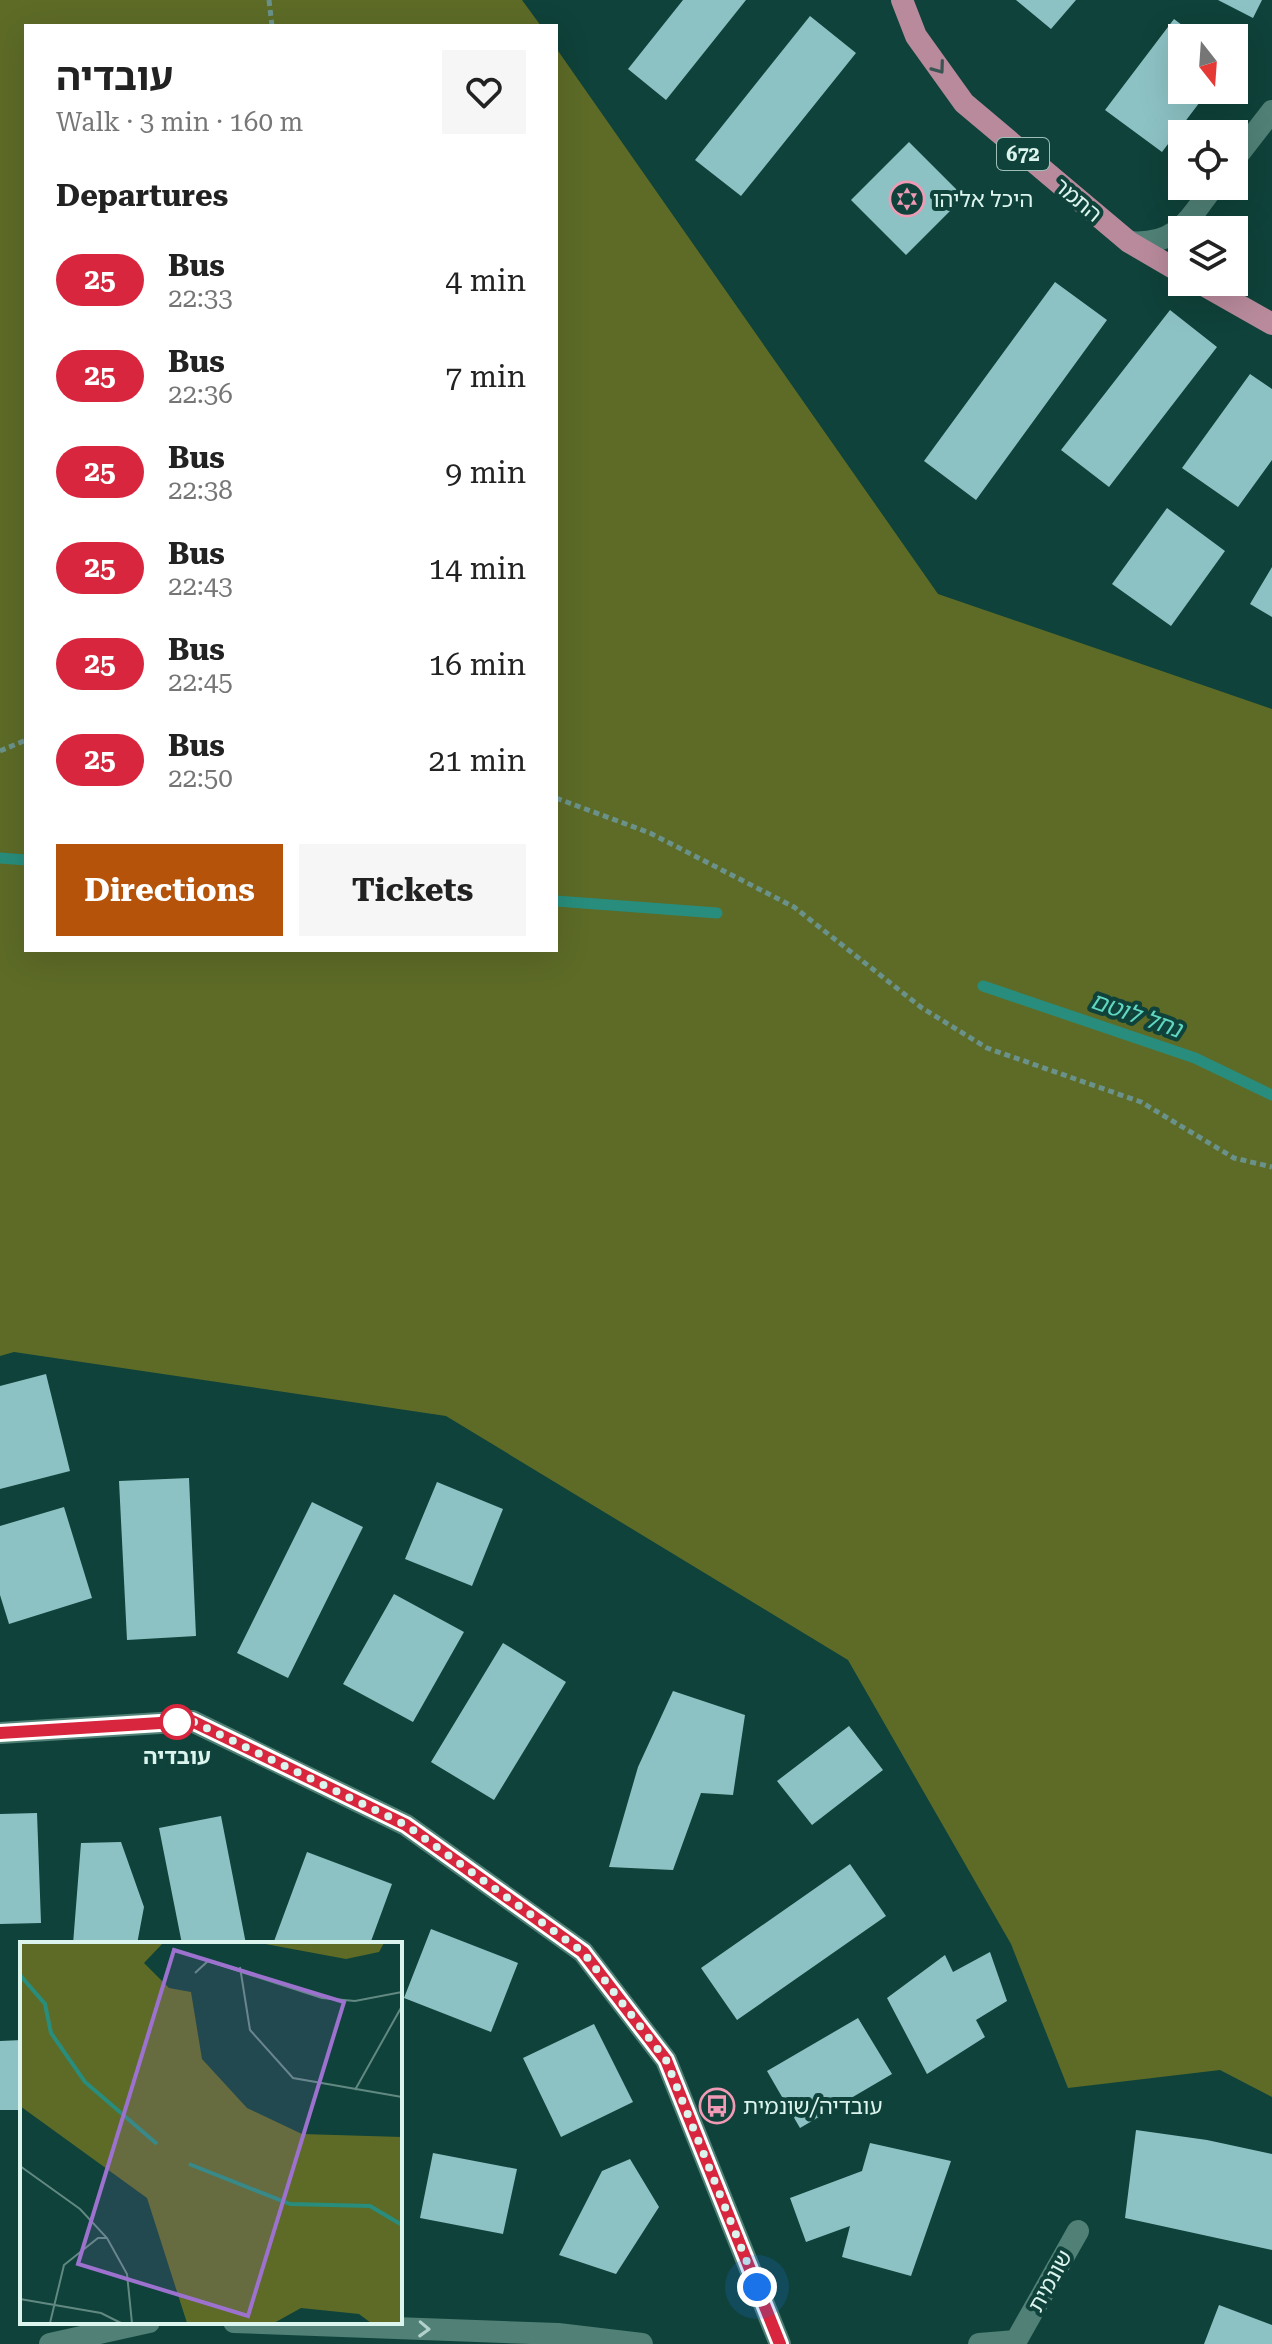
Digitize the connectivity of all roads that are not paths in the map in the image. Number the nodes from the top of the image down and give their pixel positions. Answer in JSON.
{"nodes":[{"id":1,"x":902,"y":0,"type":"edge"},
{"id":2,"x":1272,"y":111,"type":"edge"},
{"id":3,"x":1248,"y":142,"type":"edge"},
{"id":4,"x":1203,"y":200,"type":"edge"},
{"id":5,"x":1129,"y":242,"type":"junction"},
{"id":6,"x":1168,"y":265,"type":"edge"},
{"id":7,"x":1223,"y":296,"type":"edge"},
{"id":8,"x":1272,"y":324,"type":"edge"},
{"id":9,"x":0,"y":1733,"type":"edge"},
{"id":10,"x":1078,"y":2231,"type":"dead end"},
{"id":11,"x":140,"y":2324,"type":"edge"},
{"id":12,"x":288,"y":2324,"type":"edge"},
{"id":13,"x":50,"y":2344,"type":"edge"},
{"id":14,"x":642,"y":2344,"type":"edge"},
{"id":15,"x":780,"y":2344,"type":"edge"},
{"id":16,"x":979,"y":2344,"type":"edge"}],
"edges":[{"from":1,"to":5,"type":"main road","name":"התמר","number":"672","one_way":true},
{"from":2,"to":3,"type":"street"},
{"from":4,"to":5,"type":"street"},
{"from":5,"to":6,"type":"main road","name":"התמר","number":"672"},
{"from":7,"to":8,"type":"main road"},
{"from":9,"to":15,"type":"street"},
{"from":10,"to":16,"type":"street","name":"שונמית"},
{"from":11,"to":13,"type":"street"},
{"from":12,"to":14,"type":"street","one_way":true}]}
